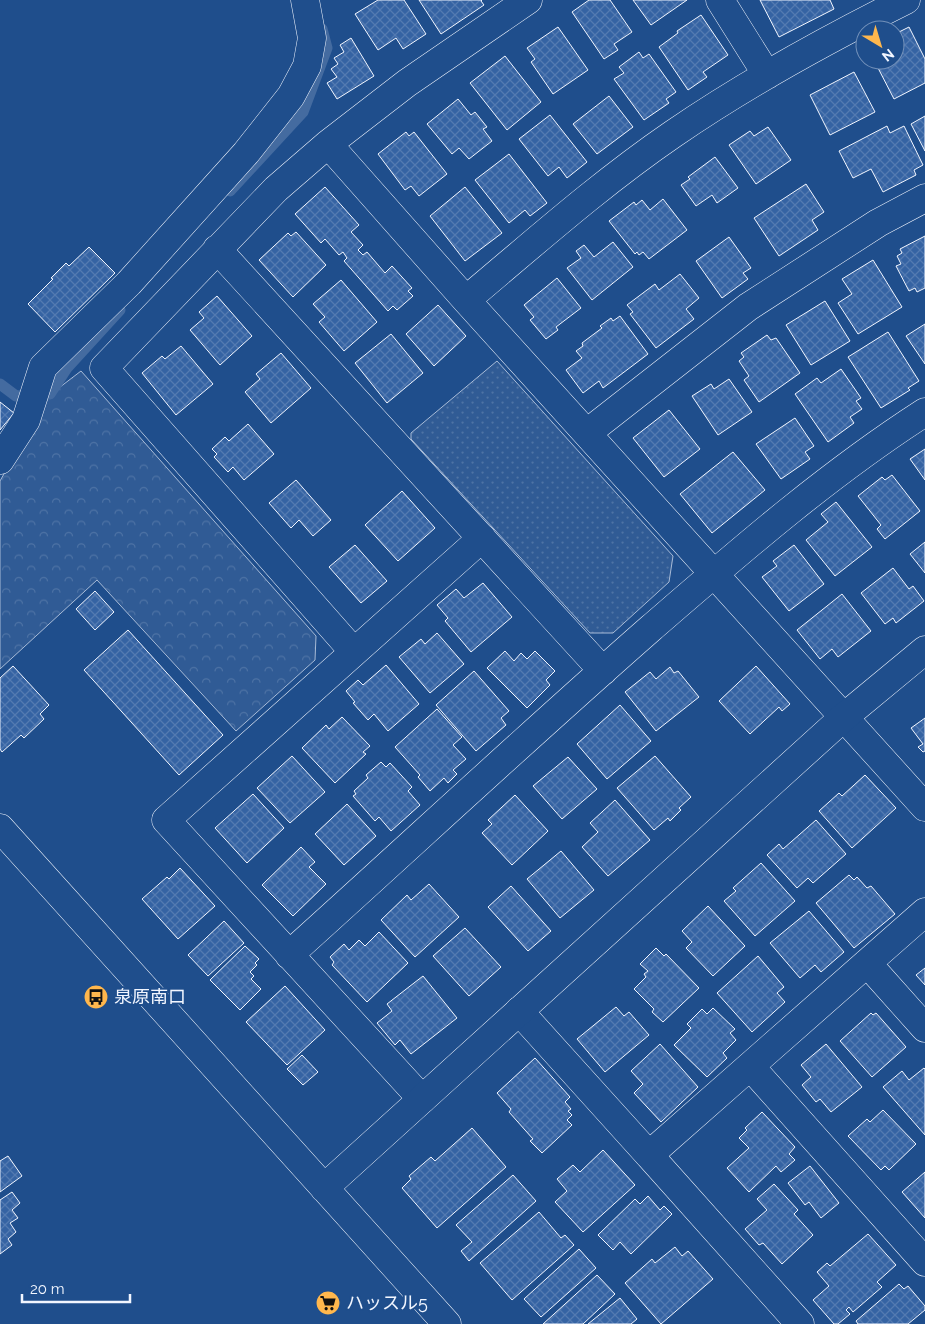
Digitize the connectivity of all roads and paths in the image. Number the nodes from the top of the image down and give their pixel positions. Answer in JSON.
{"nodes":[{"id":1,"x":305,"y":0,"type":"edge"},
{"id":2,"x":528,"y":0,"type":"edge"},
{"id":3,"x":720,"y":0,"type":"edge"},
{"id":4,"x":906,"y":0,"type":"edge"},
{"id":5,"x":766,"y":75,"type":"junction"},
{"id":6,"x":328,"y":144,"type":"junction"},
{"id":7,"x":925,"y":198,"type":"edge"},
{"id":8,"x":217,"y":249,"type":"junction"},
{"id":9,"x":466,"y":300,"type":"junction"},
{"id":10,"x":925,"y":412,"type":"edge"},
{"id":11,"x":587,"y":434,"type":"junction"},
{"id":12,"x":0,"y":460,"type":"edge"},
{"id":13,"x":482,"y":538,"type":"junction"},
{"id":14,"x":714,"y":574,"type":"junction"},
{"id":15,"x":925,"y":650,"type":"edge"},
{"id":16,"x":354,"y":652,"type":"junction"},
{"id":17,"x":603,"y":670,"type":"junction"},
{"id":18,"x":844,"y":716,"type":"junction"},
{"id":19,"x":925,"y":807,"type":"edge"},
{"id":20,"x":0,"y":828,"type":"edge"},
{"id":21,"x":925,"y":912,"type":"edge"},
{"id":22,"x":289,"y":955,"type":"junction"},
{"id":23,"x":867,"y":963,"type":"junction"},
{"id":24,"x":519,"y":1011,"type":"junction"},
{"id":25,"x":925,"y":1028,"type":"edge"},
{"id":26,"x":750,"y":1066,"type":"junction"},
{"id":27,"x":422,"y":1099,"type":"junction"},
{"id":28,"x":649,"y":1154,"type":"junction"},
{"id":29,"x":324,"y":1188,"type":"junction"},
{"id":30,"x":925,"y":1262,"type":"edge"},
{"id":31,"x":447,"y":1324,"type":"edge"},
{"id":32,"x":800,"y":1324,"type":"edge"}],
"edges":[{"from":1,"to":12,"type":"street"},
{"from":2,"to":6,"type":"street"},
{"from":3,"to":5,"type":"street"},
{"from":4,"to":5,"type":"street"},
{"from":5,"to":9,"type":"street"},
{"from":6,"to":8,"type":"street"},
{"from":6,"to":9,"type":"street"},
{"from":7,"to":11,"type":"street"},
{"from":8,"to":13,"type":"street"},
{"from":8,"to":16,"type":"street"},
{"from":9,"to":11,"type":"street"},
{"from":10,"to":14,"type":"street"},
{"from":11,"to":14,"type":"street"},
{"from":13,"to":16,"type":"street"},
{"from":13,"to":17,"type":"street"},
{"from":14,"to":17,"type":"street"},
{"from":14,"to":18,"type":"street"},
{"from":15,"to":18,"type":"street"},
{"from":16,"to":22,"type":"street"},
{"from":17,"to":22,"type":"street"},
{"from":18,"to":19,"type":"street"},
{"from":18,"to":24,"type":"street"},
{"from":20,"to":29,"type":"street"},
{"from":21,"to":23,"type":"street"},
{"from":22,"to":27,"type":"street"},
{"from":23,"to":25,"type":"street"},
{"from":23,"to":26,"type":"street"},
{"from":24,"to":27,"type":"street"},
{"from":24,"to":28,"type":"street"},
{"from":26,"to":28,"type":"street"},
{"from":26,"to":30,"type":"street"},
{"from":27,"to":29,"type":"street"},
{"from":28,"to":32,"type":"street"},
{"from":29,"to":31,"type":"street"}]}
